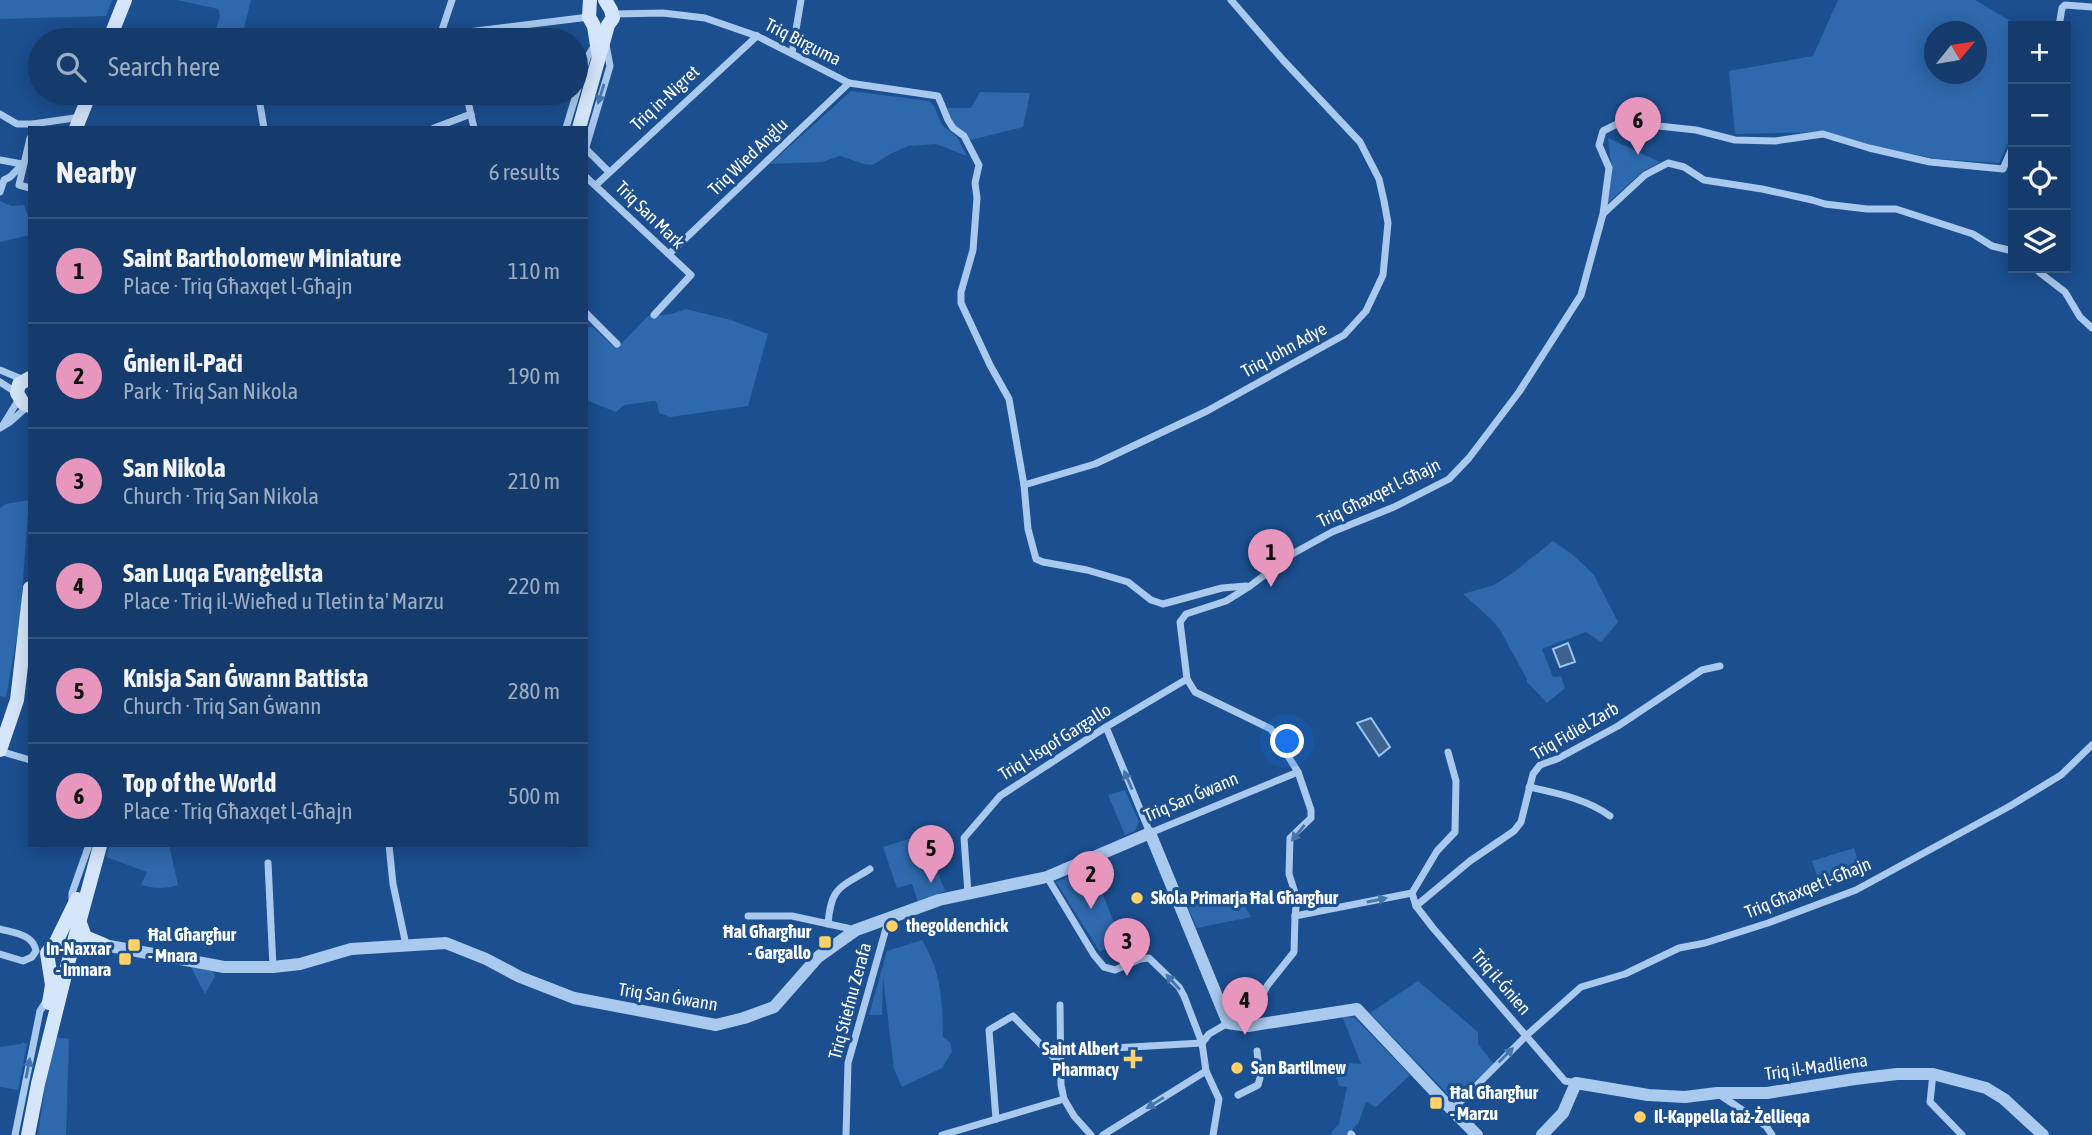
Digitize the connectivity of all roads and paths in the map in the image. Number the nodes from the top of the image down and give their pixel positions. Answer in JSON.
{"nodes":[{"id":1,"x":125,"y":0,"type":"edge"},
{"id":2,"x":452,"y":0,"type":"edge"},
{"id":3,"x":801,"y":0,"type":"edge"},
{"id":4,"x":1231,"y":0,"type":"edge"},
{"id":5,"x":2092,"y":7,"type":"edge"},
{"id":6,"x":600,"y":12,"type":"edge"},
{"id":7,"x":2060,"y":21,"type":"edge"},
{"id":8,"x":114,"y":28,"type":"edge"},
{"id":9,"x":443,"y":28,"type":"edge"},
{"id":10,"x":507,"y":28,"type":"edge"},
{"id":11,"x":757,"y":36,"type":"junction"},
{"id":12,"x":601,"y":41,"type":"junction"},
{"id":13,"x":792,"y":53,"type":"junction"},
{"id":14,"x":588,"y":57,"type":"edge"},
{"id":15,"x":849,"y":83,"type":"junction"},
{"id":16,"x":588,"y":96,"type":"edge"},
{"id":17,"x":85,"y":105,"type":"edge"},
{"id":18,"x":260,"y":105,"type":"edge"},
{"id":19,"x":469,"y":105,"type":"edge"},
{"id":20,"x":573,"y":105,"type":"edge"},
{"id":21,"x":585,"y":105,"type":"edge"},
{"id":22,"x":0,"y":114,"type":"edge"},
{"id":23,"x":471,"y":114,"type":"junction"},
{"id":24,"x":78,"y":123,"type":"edge"},
{"id":25,"x":33,"y":126,"type":"edge"},
{"id":26,"x":264,"y":126,"type":"edge"},
{"id":27,"x":439,"y":126,"type":"edge"},
{"id":28,"x":474,"y":126,"type":"edge"},
{"id":29,"x":567,"y":126,"type":"edge"},
{"id":30,"x":580,"y":126,"type":"edge"},
{"id":31,"x":588,"y":141,"type":"edge"},
{"id":32,"x":28,"y":144,"type":"edge"},
{"id":33,"x":2013,"y":147,"type":"edge"},
{"id":34,"x":588,"y":150,"type":"edge"},
{"id":35,"x":0,"y":160,"type":"edge"},
{"id":36,"x":22,"y":164,"type":"junction"},
{"id":37,"x":609,"y":172,"type":"junction"},
{"id":38,"x":588,"y":179,"type":"edge"},
{"id":39,"x":596,"y":185,"type":"junction"},
{"id":40,"x":28,"y":187,"type":"edge"},
{"id":41,"x":0,"y":192,"type":"edge"},
{"id":42,"x":1603,"y":214,"type":"junction"},
{"id":43,"x":2008,"y":250,"type":"edge"},
{"id":44,"x":669,"y":254,"type":"junction"},
{"id":45,"x":2042,"y":273,"type":"edge"},
{"id":46,"x":654,"y":314,"type":"dead end"},
{"id":47,"x":588,"y":316,"type":"edge"},
{"id":48,"x":2092,"y":327,"type":"edge"},
{"id":49,"x":617,"y":344,"type":"dead end"},
{"id":50,"x":0,"y":370,"type":"edge"},
{"id":51,"x":0,"y":382,"type":"edge"},
{"id":52,"x":25,"y":394,"type":"edge"},
{"id":53,"x":1,"y":427,"type":"edge"},
{"id":54,"x":1024,"y":485,"type":"junction"},
{"id":55,"x":1250,"y":586,"type":"junction"},
{"id":56,"x":28,"y":620,"type":"edge"},
{"id":57,"x":1720,"y":666,"type":"dead end"},
{"id":58,"x":1187,"y":678,"type":"junction"},
{"id":59,"x":23,"y":700,"type":"edge"},
{"id":60,"x":5,"y":717,"type":"edge"},
{"id":61,"x":1106,"y":727,"type":"junction"},
{"id":62,"x":2092,"y":745,"type":"edge"},
{"id":63,"x":0,"y":750,"type":"edge"},
{"id":64,"x":1448,"y":752,"type":"dead end"},
{"id":65,"x":28,"y":759,"type":"edge"},
{"id":66,"x":1298,"y":772,"type":"junction"},
{"id":67,"x":1529,"y":787,"type":"junction"},
{"id":68,"x":1610,"y":816,"type":"dead end"},
{"id":69,"x":1150,"y":833,"type":"junction"},
{"id":70,"x":88,"y":847,"type":"edge"},
{"id":71,"x":99,"y":847,"type":"edge"},
{"id":72,"x":389,"y":847,"type":"edge"},
{"id":73,"x":268,"y":863,"type":"dead end"},
{"id":74,"x":870,"y":869,"type":"dead end"},
{"id":75,"x":1047,"y":877,"type":"junction"},
{"id":76,"x":1412,"y":892,"type":"junction"},
{"id":77,"x":968,"y":893,"type":"junction"},
{"id":78,"x":1416,"y":905,"type":"junction"},
{"id":79,"x":75,"y":916,"type":"junction"},
{"id":80,"x":748,"y":916,"type":"dead end"},
{"id":81,"x":1294,"y":916,"type":"junction"},
{"id":82,"x":888,"y":918,"type":"junction"},
{"id":83,"x":828,"y":924,"type":"junction"},
{"id":84,"x":0,"y":929,"type":"edge"},
{"id":85,"x":856,"y":930,"type":"junction"},
{"id":86,"x":406,"y":945,"type":"junction"},
{"id":87,"x":108,"y":946,"type":"junction"},
{"id":88,"x":68,"y":951,"type":"junction"},
{"id":89,"x":0,"y":954,"type":"edge"},
{"id":90,"x":49,"y":965,"type":"junction"},
{"id":91,"x":273,"y":967,"type":"junction"},
{"id":92,"x":50,"y":996,"type":"junction"},
{"id":93,"x":1060,"y":1005,"type":"dead end"},
{"id":94,"x":1228,"y":1023,"type":"junction"},
{"id":95,"x":1248,"y":1026,"type":"junction"},
{"id":96,"x":1527,"y":1035,"type":"junction"},
{"id":97,"x":1202,"y":1043,"type":"junction"},
{"id":98,"x":1061,"y":1051,"type":"junction"},
{"id":99,"x":1257,"y":1051,"type":"dead end"},
{"id":100,"x":1061,"y":1065,"type":"junction"},
{"id":101,"x":1206,"y":1071,"type":"junction"},
{"id":102,"x":1933,"y":1074,"type":"junction"},
{"id":103,"x":1576,"y":1083,"type":"junction"},
{"id":104,"x":38,"y":1084,"type":"junction"},
{"id":105,"x":1717,"y":1093,"type":"junction"},
{"id":106,"x":1238,"y":1096,"type":"dead end"},
{"id":107,"x":1064,"y":1099,"type":"junction"},
{"id":108,"x":1452,"y":1110,"type":"junction"},
{"id":109,"x":996,"y":1119,"type":"junction"},
{"id":110,"x":975,"y":1126,"type":"junction"},
{"id":111,"x":15,"y":1135,"type":"edge"},
{"id":112,"x":29,"y":1135,"type":"edge"},
{"id":113,"x":846,"y":1135,"type":"edge"},
{"id":114,"x":942,"y":1135,"type":"edge"},
{"id":115,"x":978,"y":1135,"type":"edge"},
{"id":116,"x":1091,"y":1135,"type":"edge"},
{"id":117,"x":1103,"y":1135,"type":"edge"},
{"id":118,"x":1213,"y":1135,"type":"edge"},
{"id":119,"x":1478,"y":1135,"type":"edge"},
{"id":120,"x":1542,"y":1135,"type":"edge"},
{"id":121,"x":1772,"y":1135,"type":"edge"},
{"id":122,"x":1962,"y":1135,"type":"edge"},
{"id":123,"x":2043,"y":1135,"type":"edge"}],
"edges":[{"from":1,"to":8,"type":"main road"},
{"from":2,"to":9,"type":"street"},
{"from":3,"to":13,"type":"street"},
{"from":4,"to":54,"type":"street","name":"Triq John Adye"},
{"from":5,"to":7,"type":"street"},
{"from":6,"to":10,"type":"street","name":"Triq Birguma"},
{"from":6,"to":11,"type":"street","name":"Triq Birguma"},
{"from":6,"to":12,"type":"main road"},
{"from":11,"to":13,"type":"street","name":"Triq Birguma"},
{"from":11,"to":37,"type":"street","name":"Triq in-Nigret"},
{"from":12,"to":14,"type":"street"},
{"from":12,"to":16,"type":"main road"},
{"from":12,"to":31,"type":"street","one_way":true},
{"from":13,"to":15,"type":"street","name":"Triq Birguma"},
{"from":15,"to":44,"type":"street","name":"Triq Wied Anġlu"},
{"from":15,"to":54,"type":"street","name":"Triq Birguma"},
{"from":17,"to":24,"type":"main road"},
{"from":18,"to":26,"type":"street"},
{"from":19,"to":23,"type":"street"},
{"from":20,"to":29,"type":"street"},
{"from":21,"to":30,"type":"main road"},
{"from":22,"to":25,"type":"street"},
{"from":23,"to":27,"type":"street"},
{"from":23,"to":28,"type":"street"},
{"from":24,"to":25,"type":"street"},
{"from":32,"to":36,"type":"street"},
{"from":33,"to":42,"type":"street","name":"Triq Għaxqet l-Għajn"},
{"from":34,"to":37,"type":"street","name":"Triq San Mark"},
{"from":35,"to":36,"type":"street"},
{"from":36,"to":40,"type":"street"},
{"from":36,"to":41,"type":"street"},
{"from":37,"to":39,"type":"street","name":"Triq in-Nigret"},
{"from":38,"to":39,"type":"street","name":"Triq San Mark"},
{"from":39,"to":44,"type":"street","name":"Triq San Mark"},
{"from":42,"to":43,"type":"street"},
{"from":42,"to":55,"type":"street","name":"Triq Għaxqet l-Għajn"},
{"from":44,"to":46,"type":"street","name":"Triq San Mark"},
{"from":45,"to":48,"type":"street"},
{"from":47,"to":49,"type":"street"},
{"from":50,"to":52,"type":"street"},
{"from":51,"to":52,"type":"street"},
{"from":52,"to":53,"type":"street"},
{"from":54,"to":55,"type":"street"},
{"from":55,"to":58,"type":"street","name":"Triq Għaxqet l-Għajn"},
{"from":56,"to":59,"type":"main road"},
{"from":57,"to":67,"type":"street","name":"Triq Fidiel Zarb"},
{"from":58,"to":61,"type":"street","name":"Triq l-Isqof Gargallo"},
{"from":58,"to":66,"type":"street"},
{"from":59,"to":60,"type":"main road"},
{"from":60,"to":63,"type":"main road"},
{"from":69,"to":61,"type":"street","one_way":true},
{"from":61,"to":77,"type":"street","name":"Triq l-Isqof Gargallo"},
{"from":62,"to":96,"type":"street","name":"Triq Għaxqet l-Għajn"},
{"from":63,"to":65,"type":"street"},
{"from":64,"to":76,"type":"street"},
{"from":66,"to":69,"type":"street","name":"Triq San Ġwann"},
{"from":66,"to":81,"type":"street","one_way":true},
{"from":67,"to":68,"type":"street"},
{"from":67,"to":78,"type":"street","name":"Triq Fidiel Zarb"},
{"from":69,"to":75,"type":"street","name":"Triq San Ġwann"},
{"from":69,"to":94,"type":"street"},
{"from":70,"to":79,"type":"street"},
{"from":71,"to":79,"type":"main road"},
{"from":72,"to":86,"type":"street"},
{"from":73,"to":91,"type":"street"},
{"from":74,"to":83,"type":"street"},
{"from":75,"to":77,"type":"street","name":"Triq San Ġwann"},
{"from":97,"to":75,"type":"street","one_way":true},
{"from":76,"to":78,"type":"street","name":"Triq il-Ġnien"},
{"from":81,"to":76,"type":"street","one_way":true},
{"from":77,"to":82,"type":"street","name":"Triq San Ġwann"},
{"from":78,"to":96,"type":"street","name":"Triq il-Ġnien"},
{"from":79,"to":87,"type":"main road"},
{"from":79,"to":88,"type":"main road"},
{"from":80,"to":83,"type":"street"},
{"from":81,"to":95,"type":"street"},
{"from":82,"to":85,"type":"street","name":"Triq San Ġwann"},
{"from":82,"to":113,"type":"street","name":"Triq Stiefnu Zerafa"},
{"from":83,"to":85,"type":"street"},
{"from":84,"to":89,"type":"street"},
{"from":85,"to":86,"type":"street","name":"Triq San Ġwann"},
{"from":86,"to":91,"type":"street","name":"Triq San Ġwann"},
{"from":87,"to":88,"type":"street"},
{"from":87,"to":91,"type":"street","name":"Triq San Ġwann"},
{"from":88,"to":90,"type":"main road"},
{"from":88,"to":90,"type":"main road"},
{"from":88,"to":104,"type":"main road"},
{"from":90,"to":92,"type":"main road"},
{"from":92,"to":104,"type":"main road"},
{"from":111,"to":92,"type":"street","one_way":true},
{"from":93,"to":98,"type":"street"},
{"from":94,"to":95,"type":"street"},
{"from":94,"to":97,"type":"street"},
{"from":95,"to":108,"type":"street"},
{"from":96,"to":103,"type":"street","name":"Triq il-Ġnien"},
{"from":108,"to":96,"type":"street","name":"Triq Għaxqet l-Għajn","one_way":true},
{"from":97,"to":98,"type":"street"},
{"from":97,"to":101,"type":"street"},
{"from":98,"to":100,"type":"street"},
{"from":99,"to":106,"type":"street"},
{"from":100,"to":107,"type":"street"},
{"from":100,"to":109,"type":"street"},
{"from":101,"to":117,"type":"street","one_way":true},
{"from":101,"to":118,"type":"street"},
{"from":102,"to":105,"type":"street","name":"Triq il-Madliena"},
{"from":102,"to":122,"type":"street"},
{"from":102,"to":123,"type":"street","name":"Triq il-Madliena"},
{"from":103,"to":105,"type":"street","name":"Triq il-Madliena"},
{"from":103,"to":120,"type":"street"},
{"from":104,"to":112,"type":"main road"},
{"from":105,"to":121,"type":"street"},
{"from":107,"to":109,"type":"street"},
{"from":107,"to":116,"type":"street"},
{"from":108,"to":119,"type":"street"},
{"from":109,"to":110,"type":"street"},
{"from":110,"to":114,"type":"street"},
{"from":110,"to":115,"type":"street"}]}
